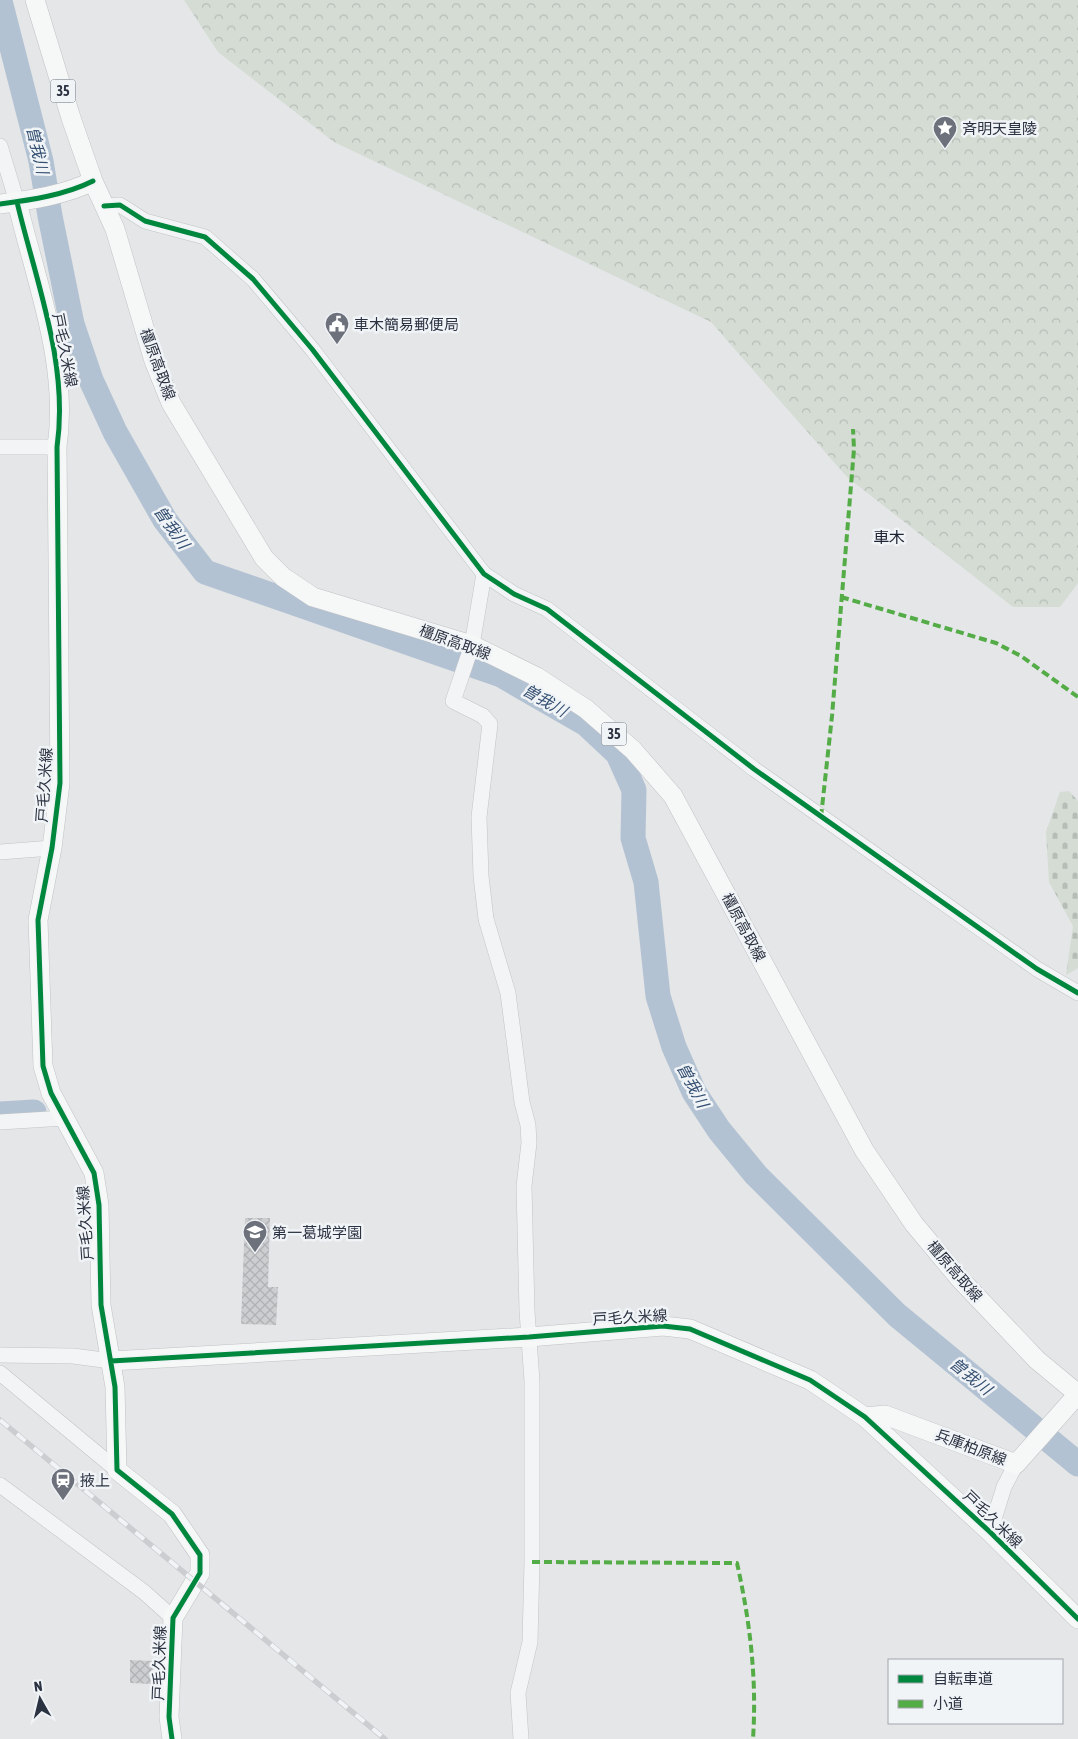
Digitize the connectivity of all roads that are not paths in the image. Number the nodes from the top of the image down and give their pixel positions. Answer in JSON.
{"nodes":[{"id":1,"x":35,"y":0,"type":"edge"},
{"id":2,"x":0,"y":146,"type":"edge"},
{"id":3,"x":87,"y":184,"type":"junction"},
{"id":4,"x":15,"y":202,"type":"edge"},
{"id":5,"x":104,"y":206,"type":"junction"},
{"id":6,"x":58,"y":446,"type":"junction"},
{"id":7,"x":0,"y":447,"type":"edge"},
{"id":8,"x":484,"y":574,"type":"junction"},
{"id":9,"x":472,"y":645,"type":"junction"},
{"id":10,"x":52,"y":848,"type":"junction"},
{"id":11,"x":0,"y":852,"type":"edge"},
{"id":12,"x":1078,"y":993,"type":"edge"},
{"id":13,"x":65,"y":1118,"type":"junction"},
{"id":14,"x":0,"y":1122,"type":"edge"},
{"id":15,"x":529,"y":1337,"type":"junction"},
{"id":16,"x":0,"y":1355,"type":"edge"},
{"id":17,"x":111,"y":1361,"type":"junction"},
{"id":18,"x":0,"y":1373,"type":"edge"},
{"id":19,"x":1074,"y":1398,"type":"edge"},
{"id":20,"x":865,"y":1417,"type":"junction"},
{"id":21,"x":1019,"y":1461,"type":"junction"},
{"id":22,"x":118,"y":1470,"type":"junction"},
{"id":23,"x":0,"y":1485,"type":"edge"},
{"id":24,"x":990,"y":1532,"type":"junction"},
{"id":25,"x":173,"y":1618,"type":"junction"},
{"id":26,"x":1078,"y":1619,"type":"edge"},
{"id":27,"x":172,"y":1739,"type":"edge"},
{"id":28,"x":521,"y":1739,"type":"edge"}],
"edges":[{"from":1,"to":3,"type":"main road","name":"橿原高取線","number":"35"},
{"from":2,"to":4,"type":"street"},
{"from":3,"to":4,"type":"main road"},
{"from":3,"to":5,"type":"main road","name":"橿原高取線","number":"35"},
{"from":4,"to":6,"type":"main road","name":"戸毛久米線"},
{"from":5,"to":8,"type":"street"},
{"from":5,"to":9,"type":"main road","name":"橿原高取線","number":"35"},
{"from":6,"to":7,"type":"street"},
{"from":6,"to":10,"type":"main road","name":"戸毛久米線"},
{"from":8,"to":9,"type":"street"},
{"from":8,"to":12,"type":"street"},
{"from":9,"to":15,"type":"street"},
{"from":9,"to":19,"type":"main road","name":"橿原高取線","number":"35"},
{"from":10,"to":11,"type":"street"},
{"from":10,"to":13,"type":"main road","name":"戸毛久米線"},
{"from":13,"to":14,"type":"street"},
{"from":13,"to":17,"type":"main road","name":"戸毛久米線"},
{"from":15,"to":17,"type":"main road","name":"戸毛久米線"},
{"from":15,"to":20,"type":"main road","name":"戸毛久米線"},
{"from":15,"to":28,"type":"street"},
{"from":16,"to":17,"type":"street"},
{"from":17,"to":22,"type":"main road","name":"戸毛久米線"},
{"from":18,"to":22,"type":"street"},
{"from":19,"to":21,"type":"main road","name":"兵庫柏原線"},
{"from":20,"to":21,"type":"main road","name":"兵庫柏原線"},
{"from":20,"to":24,"type":"main road","name":"戸毛久米線"},
{"from":21,"to":24,"type":"street"},
{"from":22,"to":25,"type":"main road","name":"戸毛久米線"},
{"from":23,"to":25,"type":"street"},
{"from":24,"to":26,"type":"main road","name":"戸毛久米線"},
{"from":25,"to":27,"type":"main road","name":"戸毛久米線"}]}
